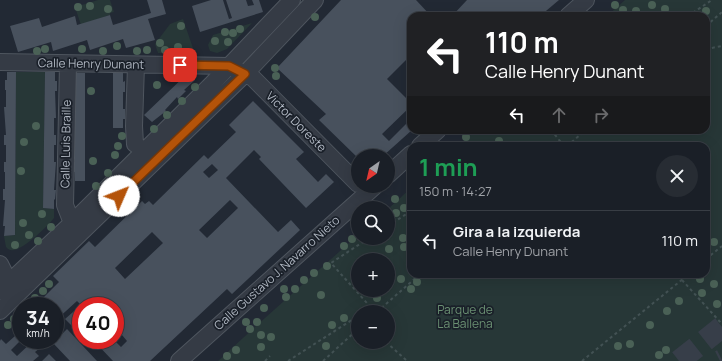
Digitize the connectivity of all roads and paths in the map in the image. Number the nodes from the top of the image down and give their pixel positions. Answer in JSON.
{"nodes":[{"id":1,"x":292,"y":0,"type":"edge"},
{"id":2,"x":315,"y":0,"type":"edge"},
{"id":3,"x":586,"y":0,"type":"edge"},
{"id":4,"x":712,"y":0,"type":"edge"},
{"id":5,"x":572,"y":12,"type":"edge"},
{"id":6,"x":694,"y":12,"type":"edge"},
{"id":7,"x":722,"y":12,"type":"edge"},
{"id":8,"x":710,"y":22,"type":"edge"},
{"id":9,"x":722,"y":46,"type":"edge"},
{"id":10,"x":710,"y":48,"type":"edge"},
{"id":11,"x":0,"y":62,"type":"edge"},
{"id":12,"x":68,"y":64,"type":"junction"},
{"id":13,"x":136,"y":65,"type":"junction"},
{"id":14,"x":229,"y":66,"type":"junction"},
{"id":15,"x":245,"y":74,"type":"junction"},
{"id":16,"x":434,"y":134,"type":"edge"},
{"id":17,"x":554,"y":134,"type":"edge"},
{"id":18,"x":581,"y":134,"type":"edge"},
{"id":19,"x":424,"y":142,"type":"edge"},
{"id":20,"x":561,"y":142,"type":"edge"},
{"id":21,"x":571,"y":142,"type":"edge"},
{"id":22,"x":144,"y":151,"type":"junction"},
{"id":23,"x":407,"y":158,"type":"edge"},
{"id":24,"x":395,"y":169,"type":"edge"},
{"id":25,"x":351,"y":173,"type":"edge"},
{"id":26,"x":359,"y":193,"type":"edge"},
{"id":27,"x":407,"y":214,"type":"edge"},
{"id":28,"x":395,"y":221,"type":"edge"},
{"id":29,"x":72,"y":223,"type":"junction"},
{"id":30,"x":358,"y":245,"type":"edge"},
{"id":31,"x":722,"y":246,"type":"edge"},
{"id":32,"x":710,"y":256,"type":"edge"},
{"id":33,"x":0,"y":264,"type":"edge"},
{"id":34,"x":415,"y":278,"type":"edge"},
{"id":35,"x":684,"y":278,"type":"edge"},
{"id":36,"x":682,"y":280,"type":"junction"},
{"id":37,"x":7,"y":286,"type":"edge"},
{"id":38,"x":370,"y":305,"type":"edge"},
{"id":39,"x":384,"y":305,"type":"edge"},
{"id":40,"x":0,"y":311,"type":"edge"},
{"id":41,"x":351,"y":320,"type":"edge"},
{"id":42,"x":722,"y":324,"type":"edge"},
{"id":43,"x":351,"y":335,"type":"edge"},
{"id":44,"x":394,"y":349,"type":"edge"},
{"id":45,"x":270,"y":356,"type":"dead end"},
{"id":46,"x":179,"y":361,"type":"edge"},
{"id":47,"x":265,"y":361,"type":"edge"},
{"id":48,"x":288,"y":361,"type":"edge"},
{"id":49,"x":323,"y":361,"type":"edge"},
{"id":50,"x":407,"y":361,"type":"edge"},
{"id":51,"x":583,"y":361,"type":"edge"}],
"edges":[{"from":1,"to":14,"type":"street"},
{"from":2,"to":15,"type":"street"},
{"from":3,"to":5,"type":"street"},
{"from":4,"to":6,"type":"path"},
{"from":7,"to":8,"type":"path"},
{"from":9,"to":10,"type":"path"},
{"from":11,"to":12,"type":"street","name":"Calle Henry Dunant"},
{"from":12,"to":13,"type":"street","name":"Calle Henry Dunant"},
{"from":12,"to":29,"type":"street","name":"Calle Luis Braille"},
{"from":13,"to":14,"type":"street","name":"Calle Henry Dunant"},
{"from":13,"to":22,"type":"street"},
{"from":14,"to":15,"type":"street","name":"Victor Doreste"},
{"from":14,"to":22,"type":"street"},
{"from":15,"to":25,"type":"street","name":"Victor Doreste"},
{"from":15,"to":37,"type":"street"},
{"from":16,"to":19,"type":"street"},
{"from":17,"to":20,"type":"path"},
{"from":18,"to":21,"type":"path"},
{"from":22,"to":29,"type":"street"},
{"from":23,"to":24,"type":"street"},
{"from":26,"to":46,"type":"street","name":"Calle Gustavo J. Navarro Nieto"},
{"from":27,"to":28,"type":"path"},
{"from":29,"to":37,"type":"street"},
{"from":30,"to":38,"type":"path"},
{"from":31,"to":32,"type":"path"},
{"from":33,"to":37,"type":"street"},
{"from":34,"to":39,"type":"path"},
{"from":35,"to":36,"type":"path"},
{"from":36,"to":42,"type":"path"},
{"from":36,"to":51,"type":"path"},
{"from":37,"to":40,"type":"street"},
{"from":41,"to":48,"type":"path"},
{"from":43,"to":49,"type":"path"},
{"from":44,"to":50,"type":"path"},
{"from":45,"to":47,"type":"path"}]}
